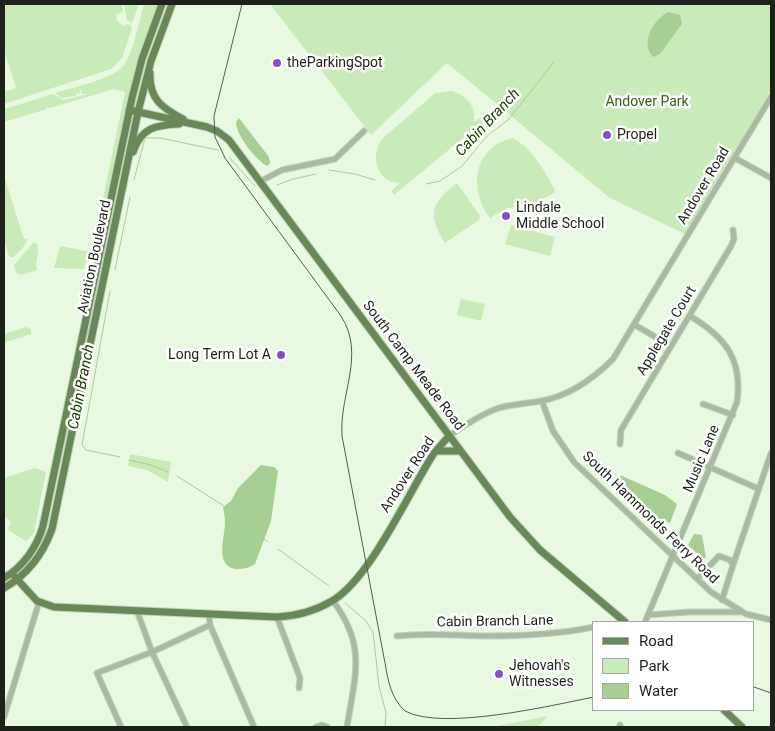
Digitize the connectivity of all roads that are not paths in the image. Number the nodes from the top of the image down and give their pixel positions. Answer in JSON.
{"nodes":[{"id":1,"x":162,"y":4,"type":"edge"},
{"id":2,"x":172,"y":4,"type":"edge"},
{"id":3,"x":151,"y":61,"type":"junction"},
{"id":4,"x":771,"y":97,"type":"edge"},
{"id":5,"x":765,"y":108,"type":"junction"},
{"id":6,"x":129,"y":110,"type":"junction"},
{"id":7,"x":771,"y":111,"type":"edge"},
{"id":8,"x":138,"y":112,"type":"junction"},
{"id":9,"x":190,"y":123,"type":"junction"},
{"id":10,"x":364,"y":131,"type":"dead end"},
{"id":11,"x":735,"y":158,"type":"junction"},
{"id":12,"x":125,"y":176,"type":"junction"},
{"id":13,"x":771,"y":178,"type":"edge"},
{"id":14,"x":261,"y":181,"type":"junction"},
{"id":15,"x":733,"y":230,"type":"dead end"},
{"id":16,"x":690,"y":316,"type":"junction"},
{"id":17,"x":635,"y":325,"type":"junction"},
{"id":18,"x":671,"y":346,"type":"junction"},
{"id":19,"x":542,"y":401,"type":"junction"},
{"id":20,"x":703,"y":404,"type":"dead end"},
{"id":21,"x":733,"y":416,"type":"junction"},
{"id":22,"x":449,"y":436,"type":"junction"},
{"id":23,"x":620,"y":444,"type":"dead end"},
{"id":24,"x":460,"y":450,"type":"junction"},
{"id":25,"x":59,"y":451,"type":"junction"},
{"id":26,"x":436,"y":451,"type":"junction"},
{"id":27,"x":678,"y":453,"type":"dead end"},
{"id":28,"x":771,"y":453,"type":"edge"},
{"id":29,"x":66,"y":460,"type":"junction"},
{"id":30,"x":769,"y":464,"type":"edge"},
{"id":31,"x":710,"y":467,"type":"junction"},
{"id":32,"x":759,"y":489,"type":"junction"},
{"id":33,"x":672,"y":556,"type":"junction"},
{"id":34,"x":733,"y":565,"type":"junction"},
{"id":35,"x":12,"y":573,"type":"junction"},
{"id":36,"x":4,"y":578,"type":"edge"},
{"id":37,"x":697,"y":579,"type":"junction"},
{"id":38,"x":17,"y":580,"type":"junction"},
{"id":39,"x":4,"y":588,"type":"edge"},
{"id":40,"x":333,"y":601,"type":"junction"},
{"id":41,"x":723,"y":601,"type":"junction"},
{"id":42,"x":39,"y":602,"type":"junction"},
{"id":43,"x":137,"y":611,"type":"junction"},
{"id":44,"x":722,"y":612,"type":"junction"},
{"id":45,"x":741,"y":612,"type":"junction"},
{"id":46,"x":209,"y":614,"type":"junction"},
{"id":47,"x":648,"y":615,"type":"junction"},
{"id":48,"x":277,"y":617,"type":"junction"},
{"id":49,"x":771,"y":620,"type":"edge"},
{"id":50,"x":622,"y":621,"type":"edge"},
{"id":51,"x":645,"y":621,"type":"edge"},
{"id":52,"x":210,"y":625,"type":"junction"},
{"id":53,"x":592,"y":627,"type":"edge"},
{"id":54,"x":397,"y":636,"type":"dead end"},
{"id":55,"x":152,"y":652,"type":"junction"},
{"id":56,"x":299,"y":688,"type":"dead end"},
{"id":57,"x":5,"y":710,"type":"edge"},
{"id":58,"x":725,"y":711,"type":"edge"},
{"id":59,"x":4,"y":717,"type":"edge"},
{"id":60,"x":121,"y":727,"type":"edge"},
{"id":61,"x":187,"y":727,"type":"edge"},
{"id":62,"x":254,"y":727,"type":"edge"},
{"id":63,"x":316,"y":727,"type":"edge"},
{"id":64,"x":327,"y":727,"type":"edge"},
{"id":65,"x":347,"y":727,"type":"edge"},
{"id":66,"x":742,"y":727,"type":"edge"}],
"edges":[{"from":1,"to":6,"type":"main road","name":"Aviation Boulevard"},
{"from":2,"to":3,"type":"main road","name":"Aviation Boulevard"},
{"from":3,"to":8,"type":"main road","name":"Aviation Boulevard"},
{"from":3,"to":9,"type":"main road"},
{"from":4,"to":5,"type":"street","name":"Andover Road"},
{"from":5,"to":7,"type":"street"},
{"from":5,"to":11,"type":"street","name":"Andover Road"},
{"from":6,"to":8,"type":"main road"},
{"from":6,"to":25,"type":"main road","name":"Aviation Boulevard"},
{"from":8,"to":9,"type":"main road"},
{"from":8,"to":12,"type":"main road","name":"Aviation Boulevard"},
{"from":9,"to":12,"type":"main road"},
{"from":9,"to":14,"type":"main road","name":"South Camp Meade Road"},
{"from":10,"to":14,"type":"street"},
{"from":11,"to":13,"type":"street"},
{"from":11,"to":17,"type":"street","name":"Andover Road"},
{"from":12,"to":29,"type":"main road","name":"Aviation Boulevard"},
{"from":14,"to":22,"type":"main road","name":"South Camp Meade Road"},
{"from":15,"to":16,"type":"street","name":"Applegate Court"},
{"from":16,"to":18,"type":"street","name":"Applegate Court"},
{"from":16,"to":21,"type":"street","name":"Music Lane"},
{"from":17,"to":18,"type":"street"},
{"from":17,"to":19,"type":"street","name":"Andover Road"},
{"from":18,"to":23,"type":"street","name":"Applegate Court"},
{"from":19,"to":22,"type":"street","name":"Andover Road"},
{"from":19,"to":33,"type":"street","name":"South Hammonds Ferry Road"},
{"from":20,"to":21,"type":"street"},
{"from":21,"to":31,"type":"street","name":"Music Lane"},
{"from":22,"to":24,"type":"main road","name":"South Camp Meade Road"},
{"from":22,"to":26,"type":"main road","name":"Andover Road"},
{"from":24,"to":26,"type":"main road"},
{"from":24,"to":50,"type":"main road","name":"South Camp Meade Road"},
{"from":25,"to":29,"type":"main road"},
{"from":25,"to":35,"type":"main road","name":"Aviation Boulevard"},
{"from":26,"to":40,"type":"main road","name":"Andover Road"},
{"from":27,"to":31,"type":"street"},
{"from":28,"to":30,"type":"street"},
{"from":29,"to":38,"type":"main road","name":"Aviation Boulevard"},
{"from":30,"to":32,"type":"street"},
{"from":31,"to":32,"type":"street"},
{"from":31,"to":33,"type":"street","name":"Music Lane"},
{"from":32,"to":34,"type":"street"},
{"from":33,"to":37,"type":"street","name":"South Hammonds Ferry Road"},
{"from":33,"to":47,"type":"street","name":"Music Lane"},
{"from":34,"to":37,"type":"street"},
{"from":34,"to":41,"type":"street"},
{"from":35,"to":36,"type":"main road","name":"Aviation Boulevard"},
{"from":35,"to":38,"type":"main road"},
{"from":37,"to":41,"type":"street","name":"South Hammonds Ferry Road"},
{"from":38,"to":39,"type":"main road","name":"Aviation Boulevard"},
{"from":38,"to":42,"type":"main road"},
{"from":40,"to":48,"type":"main road","name":"Andover Road"},
{"from":40,"to":65,"type":"street"},
{"from":41,"to":44,"type":"street"},
{"from":41,"to":45,"type":"street","name":"South Hammonds Ferry Road"},
{"from":42,"to":43,"type":"main road","name":"Andover Road"},
{"from":42,"to":57,"type":"street"},
{"from":43,"to":46,"type":"main road","name":"Andover Road"},
{"from":43,"to":55,"type":"street"},
{"from":44,"to":45,"type":"street"},
{"from":44,"to":47,"type":"street"},
{"from":45,"to":49,"type":"street","name":"South Hammonds Ferry Road"},
{"from":46,"to":48,"type":"main road","name":"Andover Road"},
{"from":46,"to":52,"type":"street"},
{"from":47,"to":51,"type":"street","name":"Music Lane"},
{"from":48,"to":56,"type":"street"},
{"from":52,"to":55,"type":"street"},
{"from":52,"to":62,"type":"street"},
{"from":53,"to":54,"type":"street","name":"Cabin Branch Lane"},
{"from":55,"to":60,"type":"street"},
{"from":55,"to":61,"type":"street"},
{"from":57,"to":59,"type":"street"},
{"from":58,"to":66,"type":"main road"},
{"from":63,"to":64,"type":"street"}]}
